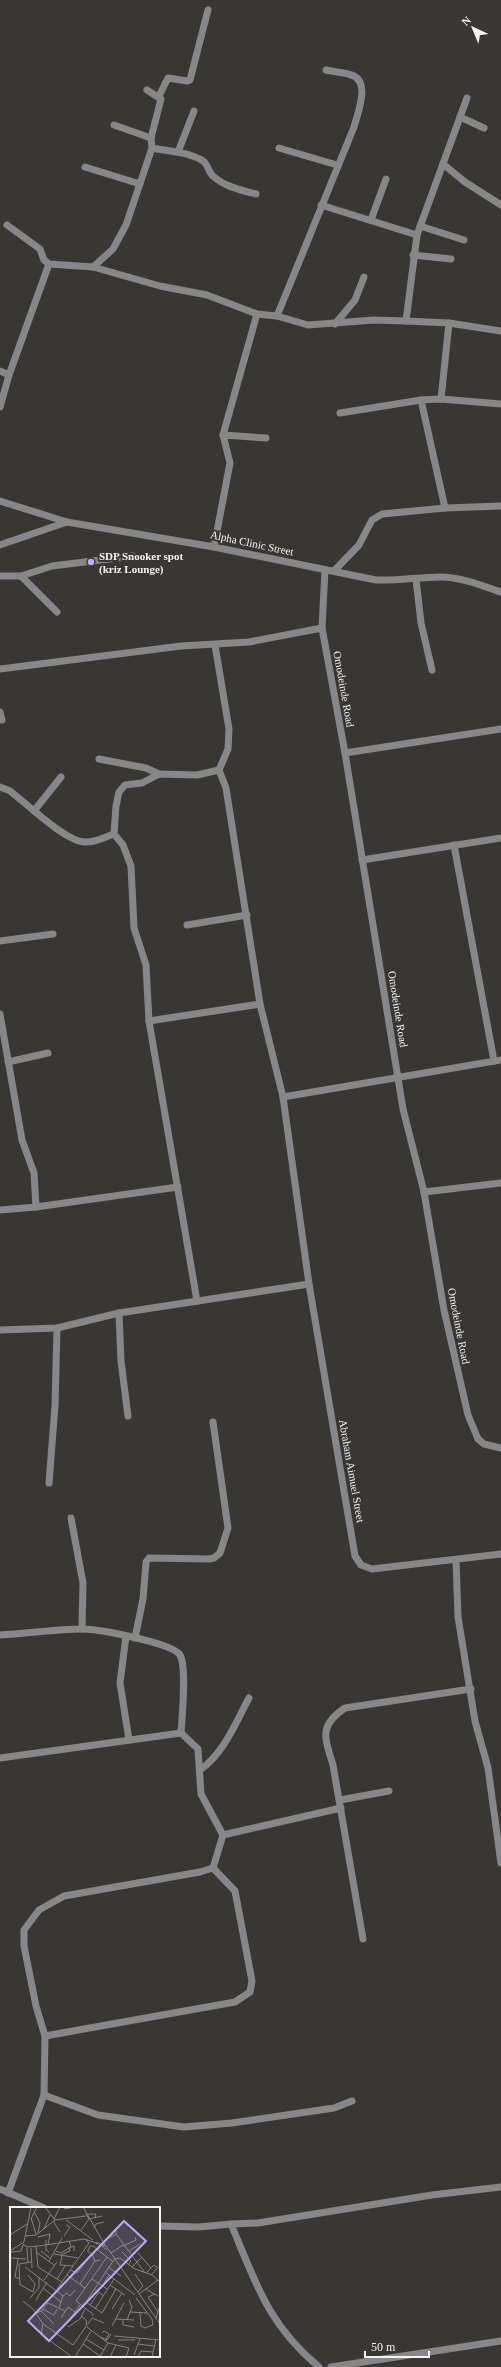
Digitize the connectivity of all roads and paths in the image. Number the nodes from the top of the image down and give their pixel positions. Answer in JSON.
{"nodes":[{"id":1,"x":208,"y":10,"type":"dead end"},
{"id":2,"x":326,"y":70,"type":"dead end"},
{"id":3,"x":147,"y":90,"type":"dead end"},
{"id":4,"x":159,"y":96,"type":"junction"},
{"id":5,"x":467,"y":98,"type":"dead end"},
{"id":6,"x":194,"y":111,"type":"dead end"},
{"id":7,"x":460,"y":117,"type":"junction"},
{"id":8,"x":114,"y":125,"type":"dead end"},
{"id":9,"x":484,"y":128,"type":"dead end"},
{"id":10,"x":151,"y":138,"type":"junction"},
{"id":11,"x":152,"y":148,"type":"junction"},
{"id":12,"x":279,"y":148,"type":"dead end"},
{"id":13,"x":178,"y":152,"type":"junction"},
{"id":14,"x":443,"y":164,"type":"junction"},
{"id":15,"x":337,"y":165,"type":"junction"},
{"id":16,"x":85,"y":167,"type":"dead end"},
{"id":17,"x":386,"y":179,"type":"dead end"},
{"id":18,"x":140,"y":184,"type":"junction"},
{"id":19,"x":256,"y":194,"type":"dead end"},
{"id":20,"x":321,"y":204,"type":"junction"},
{"id":21,"x":501,"y":205,"type":"edge"},
{"id":22,"x":371,"y":220,"type":"junction"},
{"id":23,"x":7,"y":225,"type":"dead end"},
{"id":24,"x":420,"y":226,"type":"junction"},
{"id":25,"x":417,"y":235,"type":"junction"},
{"id":26,"x":464,"y":240,"type":"dead end"},
{"id":27,"x":413,"y":256,"type":"junction"},
{"id":28,"x":451,"y":259,"type":"dead end"},
{"id":29,"x":49,"y":264,"type":"junction"},
{"id":30,"x":93,"y":267,"type":"junction"},
{"id":31,"x":364,"y":277,"type":"dead end"},
{"id":32,"x":257,"y":314,"type":"junction"},
{"id":33,"x":276,"y":316,"type":"junction"},
{"id":34,"x":406,"y":321,"type":"junction"},
{"id":35,"x":449,"y":323,"type":"junction"},
{"id":36,"x":335,"y":324,"type":"junction"},
{"id":37,"x":501,"y":331,"type":"edge"},
{"id":38,"x":0,"y":371,"type":"edge"},
{"id":39,"x":9,"y":375,"type":"junction"},
{"id":40,"x":441,"y":399,"type":"junction"},
{"id":41,"x":421,"y":400,"type":"junction"},
{"id":42,"x":501,"y":404,"type":"edge"},
{"id":43,"x":0,"y":407,"type":"edge"},
{"id":44,"x":340,"y":413,"type":"dead end"},
{"id":45,"x":223,"y":435,"type":"junction"},
{"id":46,"x":266,"y":438,"type":"dead end"},
{"id":47,"x":0,"y":500,"type":"edge"},
{"id":48,"x":501,"y":506,"type":"edge"},
{"id":49,"x":445,"y":508,"type":"junction"},
{"id":50,"x":67,"y":522,"type":"junction"},
{"id":51,"x":0,"y":545,"type":"edge"},
{"id":52,"x":214,"y":547,"type":"junction"},
{"id":53,"x":132,"y":556,"type":"dead end"},
{"id":54,"x":325,"y":570,"type":"junction"},
{"id":55,"x":334,"y":571,"type":"junction"},
{"id":56,"x":0,"y":576,"type":"edge"},
{"id":57,"x":21,"y":576,"type":"junction"},
{"id":58,"x":416,"y":579,"type":"junction"},
{"id":59,"x":501,"y":592,"type":"edge"},
{"id":60,"x":57,"y":612,"type":"dead end"},
{"id":61,"x":322,"y":628,"type":"junction"},
{"id":62,"x":215,"y":645,"type":"junction"},
{"id":63,"x":0,"y":669,"type":"edge"},
{"id":64,"x":432,"y":670,"type":"dead end"},
{"id":65,"x":0,"y":712,"type":"edge"},
{"id":66,"x":2,"y":720,"type":"dead end"},
{"id":67,"x":501,"y":729,"type":"edge"},
{"id":68,"x":345,"y":753,"type":"junction"},
{"id":69,"x":99,"y":759,"type":"dead end"},
{"id":70,"x":219,"y":770,"type":"junction"},
{"id":71,"x":159,"y":774,"type":"junction"},
{"id":72,"x":61,"y":777,"type":"dead end"},
{"id":73,"x":0,"y":787,"type":"edge"},
{"id":74,"x":34,"y":811,"type":"junction"},
{"id":75,"x":114,"y":834,"type":"junction"},
{"id":76,"x":501,"y":838,"type":"edge"},
{"id":77,"x":454,"y":845,"type":"junction"},
{"id":78,"x":362,"y":860,"type":"junction"},
{"id":79,"x":247,"y":915,"type":"junction"},
{"id":80,"x":186,"y":925,"type":"dead end"},
{"id":81,"x":53,"y":934,"type":"dead end"},
{"id":82,"x":0,"y":941,"type":"edge"},
{"id":83,"x":260,"y":1004,"type":"junction"},
{"id":84,"x":0,"y":1014,"type":"edge"},
{"id":85,"x":149,"y":1021,"type":"junction"},
{"id":86,"x":48,"y":1052,"type":"dead end"},
{"id":87,"x":498,"y":1061,"type":"edge"},
{"id":88,"x":8,"y":1062,"type":"junction"},
{"id":89,"x":398,"y":1078,"type":"junction"},
{"id":90,"x":283,"y":1097,"type":"junction"},
{"id":91,"x":501,"y":1183,"type":"edge"},
{"id":92,"x":178,"y":1187,"type":"junction"},
{"id":93,"x":424,"y":1192,"type":"junction"},
{"id":94,"x":36,"y":1207,"type":"junction"},
{"id":95,"x":0,"y":1210,"type":"edge"},
{"id":96,"x":309,"y":1284,"type":"junction"},
{"id":97,"x":197,"y":1301,"type":"junction"},
{"id":98,"x":119,"y":1313,"type":"junction"},
{"id":99,"x":57,"y":1328,"type":"junction"},
{"id":100,"x":0,"y":1330,"type":"edge"},
{"id":101,"x":128,"y":1416,"type":"dead end"},
{"id":102,"x":213,"y":1422,"type":"dead end"},
{"id":103,"x":501,"y":1448,"type":"edge"},
{"id":104,"x":49,"y":1483,"type":"dead end"},
{"id":105,"x":71,"y":1518,"type":"dead end"},
{"id":106,"x":501,"y":1556,"type":"edge"},
{"id":107,"x":456,"y":1560,"type":"junction"},
{"id":108,"x":82,"y":1629,"type":"junction"},
{"id":109,"x":0,"y":1635,"type":"edge"},
{"id":110,"x":126,"y":1636,"type":"junction"},
{"id":111,"x":135,"y":1638,"type":"junction"},
{"id":112,"x":471,"y":1689,"type":"junction"},
{"id":113,"x":249,"y":1698,"type":"dead end"},
{"id":114,"x":181,"y":1733,"type":"junction"},
{"id":115,"x":130,"y":1740,"type":"junction"},
{"id":116,"x":0,"y":1758,"type":"edge"},
{"id":117,"x":200,"y":1770,"type":"junction"},
{"id":118,"x":389,"y":1791,"type":"dead end"},
{"id":119,"x":340,"y":1800,"type":"junction"},
{"id":120,"x":341,"y":1808,"type":"junction"},
{"id":121,"x":499,"y":1826,"type":"edge"},
{"id":122,"x":223,"y":1835,"type":"junction"},
{"id":123,"x":501,"y":1863,"type":"edge"},
{"id":124,"x":213,"y":1868,"type":"junction"},
{"id":125,"x":363,"y":1939,"type":"dead end"},
{"id":126,"x":45,"y":2036,"type":"junction"},
{"id":127,"x":44,"y":2095,"type":"junction"},
{"id":128,"x":352,"y":2101,"type":"dead end"},
{"id":129,"x":501,"y":2187,"type":"edge"},
{"id":130,"x":0,"y":2189,"type":"edge"},
{"id":131,"x":8,"y":2193,"type":"junction"},
{"id":132,"x":42,"y":2207,"type":"edge"},
{"id":133,"x":231,"y":2224,"type":"junction"},
{"id":134,"x":160,"y":2226,"type":"edge"},
{"id":135,"x":501,"y":2341,"type":"edge"},
{"id":136,"x":319,"y":2367,"type":"edge"},
{"id":137,"x":331,"y":2367,"type":"edge"}],
"edges":[{"from":1,"to":4,"type":"street"},
{"from":2,"to":15,"type":"street"},
{"from":3,"to":4,"type":"street"},
{"from":4,"to":10,"type":"street"},
{"from":5,"to":7,"type":"street"},
{"from":6,"to":13,"type":"street"},
{"from":7,"to":9,"type":"street"},
{"from":7,"to":14,"type":"street"},
{"from":8,"to":10,"type":"street"},
{"from":10,"to":11,"type":"street"},
{"from":11,"to":13,"type":"street"},
{"from":11,"to":18,"type":"street"},
{"from":12,"to":15,"type":"street"},
{"from":13,"to":19,"type":"street"},
{"from":14,"to":21,"type":"street"},
{"from":14,"to":24,"type":"street"},
{"from":15,"to":20,"type":"street"},
{"from":16,"to":18,"type":"street"},
{"from":17,"to":22,"type":"street"},
{"from":18,"to":30,"type":"street"},
{"from":20,"to":22,"type":"street"},
{"from":20,"to":33,"type":"street"},
{"from":22,"to":25,"type":"street"},
{"from":23,"to":29,"type":"street"},
{"from":24,"to":25,"type":"street"},
{"from":24,"to":26,"type":"street"},
{"from":25,"to":27,"type":"street"},
{"from":27,"to":28,"type":"street"},
{"from":27,"to":34,"type":"street"},
{"from":29,"to":30,"type":"street"},
{"from":29,"to":39,"type":"street"},
{"from":30,"to":32,"type":"street"},
{"from":31,"to":36,"type":"street"},
{"from":32,"to":33,"type":"street"},
{"from":32,"to":45,"type":"street"},
{"from":33,"to":36,"type":"street"},
{"from":34,"to":35,"type":"street"},
{"from":34,"to":36,"type":"street"},
{"from":35,"to":37,"type":"street"},
{"from":35,"to":40,"type":"street"},
{"from":38,"to":39,"type":"street"},
{"from":39,"to":43,"type":"street"},
{"from":40,"to":41,"type":"street"},
{"from":40,"to":42,"type":"street"},
{"from":41,"to":44,"type":"street"},
{"from":41,"to":49,"type":"street"},
{"from":45,"to":46,"type":"street"},
{"from":45,"to":52,"type":"street"},
{"from":47,"to":50,"type":"street"},
{"from":48,"to":49,"type":"street"},
{"from":49,"to":55,"type":"street"},
{"from":50,"to":51,"type":"street","name":"Alpha Clinic Street"},
{"from":50,"to":52,"type":"street","name":"Alpha Clinic Street"},
{"from":52,"to":54,"type":"street","name":"Alpha Clinic Street"},
{"from":53,"to":57,"type":"street"},
{"from":54,"to":55,"type":"street","name":"Alpha Clinic Street"},
{"from":54,"to":61,"type":"street","name":"Omodeinde Road"},
{"from":55,"to":58,"type":"street","name":"Alpha Clinic Street"},
{"from":56,"to":57,"type":"street"},
{"from":57,"to":60,"type":"street"},
{"from":58,"to":59,"type":"street","name":"Alpha Clinic Street"},
{"from":58,"to":64,"type":"street"},
{"from":61,"to":62,"type":"street"},
{"from":61,"to":68,"type":"street","name":"Omodeinde Road"},
{"from":62,"to":63,"type":"street"},
{"from":62,"to":70,"type":"street"},
{"from":65,"to":66,"type":"street"},
{"from":67,"to":68,"type":"street"},
{"from":68,"to":78,"type":"street","name":"Omodeinde Road"},
{"from":69,"to":71,"type":"street"},
{"from":70,"to":71,"type":"street"},
{"from":70,"to":79,"type":"street","name":"Abraham Aimuel Street"},
{"from":71,"to":75,"type":"street"},
{"from":72,"to":74,"type":"street"},
{"from":73,"to":74,"type":"street"},
{"from":74,"to":75,"type":"street"},
{"from":75,"to":85,"type":"street"},
{"from":76,"to":77,"type":"street"},
{"from":77,"to":78,"type":"street"},
{"from":77,"to":87,"type":"street"},
{"from":78,"to":89,"type":"street","name":"Omodeinde Road"},
{"from":79,"to":80,"type":"street"},
{"from":79,"to":83,"type":"street","name":"Abraham Aimuel Street"},
{"from":81,"to":82,"type":"street"},
{"from":83,"to":85,"type":"street"},
{"from":83,"to":90,"type":"street","name":"Abraham Aimuel Street"},
{"from":84,"to":88,"type":"street"},
{"from":85,"to":92,"type":"street"},
{"from":86,"to":88,"type":"street"},
{"from":87,"to":89,"type":"street"},
{"from":88,"to":94,"type":"street"},
{"from":89,"to":90,"type":"street"},
{"from":89,"to":93,"type":"street","name":"Omodeinde Road"},
{"from":90,"to":96,"type":"street","name":"Abraham Aimuel Street"},
{"from":91,"to":93,"type":"street"},
{"from":92,"to":94,"type":"street"},
{"from":92,"to":97,"type":"street"},
{"from":93,"to":103,"type":"street","name":"Omodeinde Road"},
{"from":94,"to":95,"type":"street"},
{"from":96,"to":97,"type":"street"},
{"from":96,"to":107,"type":"street","name":"Abraham Aimuel Street"},
{"from":97,"to":98,"type":"street"},
{"from":98,"to":99,"type":"street"},
{"from":98,"to":101,"type":"street"},
{"from":99,"to":100,"type":"street"},
{"from":99,"to":104,"type":"street"},
{"from":102,"to":111,"type":"street"},
{"from":105,"to":108,"type":"street"},
{"from":106,"to":107,"type":"street","name":"Abraham Aimuel Street"},
{"from":107,"to":112,"type":"street"},
{"from":108,"to":109,"type":"street"},
{"from":108,"to":110,"type":"street"},
{"from":110,"to":111,"type":"street"},
{"from":110,"to":115,"type":"street"},
{"from":111,"to":114,"type":"street"},
{"from":112,"to":119,"type":"street"},
{"from":112,"to":121,"type":"street"},
{"from":113,"to":117,"type":"street"},
{"from":114,"to":115,"type":"street"},
{"from":114,"to":117,"type":"street"},
{"from":115,"to":116,"type":"street"},
{"from":117,"to":122,"type":"street"},
{"from":118,"to":119,"type":"street"},
{"from":119,"to":120,"type":"street"},
{"from":120,"to":122,"type":"street"},
{"from":120,"to":125,"type":"street"},
{"from":121,"to":123,"type":"street"},
{"from":122,"to":124,"type":"street"},
{"from":124,"to":126,"type":"street"},
{"from":124,"to":126,"type":"street"},
{"from":126,"to":127,"type":"street"},
{"from":127,"to":128,"type":"street"},
{"from":127,"to":131,"type":"street"},
{"from":129,"to":133,"type":"street"},
{"from":130,"to":131,"type":"street"},
{"from":131,"to":132,"type":"street"},
{"from":133,"to":134,"type":"street"},
{"from":133,"to":136,"type":"street"},
{"from":135,"to":137,"type":"street"}]}
